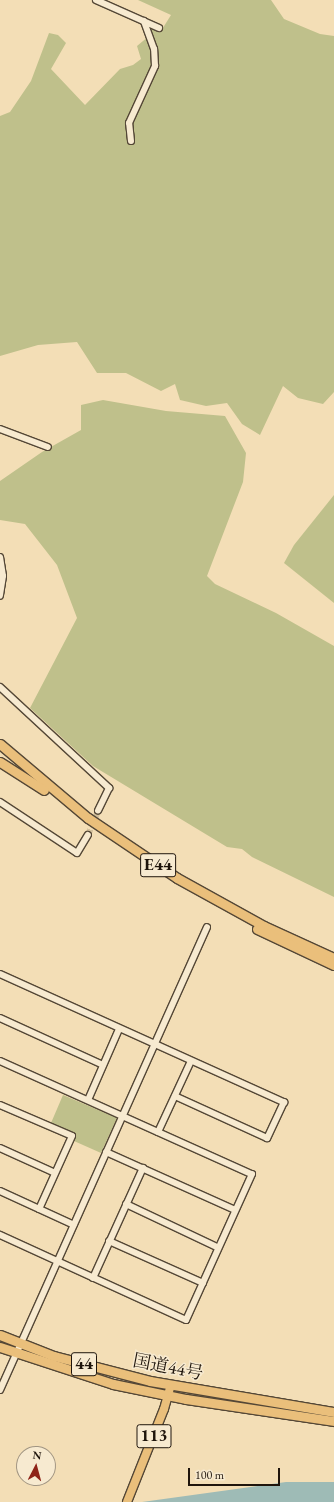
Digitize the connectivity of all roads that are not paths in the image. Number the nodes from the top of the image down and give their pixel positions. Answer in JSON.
{"nodes":[{"id":1,"x":96,"y":0,"type":"edge"},
{"id":2,"x":144,"y":21,"type":"junction"},
{"id":3,"x":158,"y":28,"type":"dead end"},
{"id":4,"x":131,"y":141,"type":"dead end"},
{"id":5,"x":0,"y":429,"type":"edge"},
{"id":6,"x":48,"y":447,"type":"dead end"},
{"id":7,"x":0,"y":557,"type":"edge"},
{"id":8,"x":0,"y":596,"type":"edge"},
{"id":9,"x":0,"y":687,"type":"edge"},
{"id":10,"x":0,"y":744,"type":"edge"},
{"id":11,"x":0,"y":751,"type":"edge"},
{"id":12,"x":0,"y":762,"type":"edge"},
{"id":13,"x":44,"y":790,"type":"junction"},
{"id":14,"x":0,"y":802,"type":"edge"},
{"id":15,"x":98,"y":811,"type":"tunnel mouth"},
{"id":16,"x":88,"y":835,"type":"tunnel mouth"},
{"id":17,"x":207,"y":927,"type":"dead end"},
{"id":18,"x":334,"y":958,"type":"edge"},
{"id":19,"x":334,"y":965,"type":"edge"},
{"id":20,"x":0,"y":974,"type":"edge"},
{"id":21,"x":0,"y":1018,"type":"edge"},
{"id":22,"x":119,"y":1029,"type":"junction"},
{"id":23,"x":156,"y":1044,"type":"junction"},
{"id":24,"x":0,"y":1061,"type":"edge"},
{"id":25,"x":191,"y":1061,"type":"junction"},
{"id":26,"x":103,"y":1065,"type":"junction"},
{"id":27,"x":175,"y":1096,"type":"junction"},
{"id":28,"x":88,"y":1100,"type":"junction"},
{"id":29,"x":0,"y":1105,"type":"edge"},
{"id":30,"x":123,"y":1116,"type":"junction"},
{"id":31,"x":158,"y":1132,"type":"junction"},
{"id":32,"x":0,"y":1148,"type":"edge"},
{"id":33,"x":106,"y":1152,"type":"junction"},
{"id":34,"x":142,"y":1168,"type":"junction"},
{"id":35,"x":55,"y":1173,"type":"junction"},
{"id":36,"x":0,"y":1191,"type":"edge"},
{"id":37,"x":126,"y":1204,"type":"junction"},
{"id":38,"x":39,"y":1209,"type":"junction"},
{"id":39,"x":236,"y":1210,"type":"junction"},
{"id":40,"x":74,"y":1225,"type":"junction"},
{"id":41,"x":0,"y":1235,"type":"edge"},
{"id":42,"x":109,"y":1241,"type":"junction"},
{"id":43,"x":217,"y":1247,"type":"junction"},
{"id":44,"x":58,"y":1262,"type":"junction"},
{"id":45,"x":93,"y":1278,"type":"junction"},
{"id":46,"x":203,"y":1283,"type":"junction"},
{"id":47,"x":0,"y":1335,"type":"edge"},
{"id":48,"x":21,"y":1343,"type":"junction"},
{"id":49,"x":0,"y":1347,"type":"edge"},
{"id":50,"x":16,"y":1353,"type":"junction"},
{"id":51,"x":171,"y":1385,"type":"junction"},
{"id":52,"x":0,"y":1390,"type":"edge"},
{"id":53,"x":168,"y":1396,"type":"junction"},
{"id":54,"x":334,"y":1412,"type":"edge"},
{"id":55,"x":334,"y":1421,"type":"edge"},
{"id":56,"x":126,"y":1502,"type":"edge"}],
"edges":[{"from":1,"to":2,"type":"street"},
{"from":2,"to":3,"type":"street"},
{"from":2,"to":4,"type":"street"},
{"from":5,"to":6,"type":"street"},
{"from":7,"to":8,"type":"street"},
{"from":9,"to":15,"type":"street"},
{"from":10,"to":18,"type":"highway","number":"E44"},
{"from":11,"to":13,"type":"highway","number":"E44"},
{"from":12,"to":13,"type":"highway"},
{"from":13,"to":19,"type":"highway","number":"E44"},
{"from":14,"to":16,"type":"street"},
{"from":17,"to":23,"type":"street"},
{"from":20,"to":22,"type":"street"},
{"from":21,"to":26,"type":"street"},
{"from":22,"to":23,"type":"street"},
{"from":22,"to":26,"type":"street"},
{"from":23,"to":25,"type":"street"},
{"from":23,"to":30,"type":"street"},
{"from":24,"to":28,"type":"street"},
{"from":25,"to":27,"type":"street"},
{"from":25,"to":27,"type":"street"},
{"from":26,"to":28,"type":"street"},
{"from":27,"to":31,"type":"street"},
{"from":28,"to":30,"type":"street"},
{"from":29,"to":35,"type":"street"},
{"from":30,"to":31,"type":"street"},
{"from":30,"to":33,"type":"street"},
{"from":31,"to":39,"type":"street"},
{"from":32,"to":35,"type":"street"},
{"from":33,"to":34,"type":"street"},
{"from":33,"to":40,"type":"street"},
{"from":34,"to":37,"type":"street"},
{"from":34,"to":39,"type":"street"},
{"from":35,"to":38,"type":"street"},
{"from":36,"to":38,"type":"street"},
{"from":37,"to":42,"type":"street"},
{"from":37,"to":43,"type":"street"},
{"from":38,"to":40,"type":"street"},
{"from":39,"to":43,"type":"street"},
{"from":40,"to":44,"type":"street"},
{"from":41,"to":44,"type":"street"},
{"from":42,"to":45,"type":"street"},
{"from":42,"to":46,"type":"street"},
{"from":43,"to":46,"type":"street"},
{"from":44,"to":45,"type":"street"},
{"from":44,"to":48,"type":"street"},
{"from":45,"to":46,"type":"street"},
{"from":47,"to":48,"type":"highway","name":"国道44号","number":"44"},
{"from":48,"to":50,"type":"street"},
{"from":48,"to":51,"type":"highway","name":"国道44号","number":"44"},
{"from":49,"to":50,"type":"highway","name":"国道44号","number":"44"},
{"from":50,"to":52,"type":"street"},
{"from":50,"to":53,"type":"highway","name":"国道44号","number":"44"},
{"from":51,"to":53,"type":"main road","number":"113"},
{"from":51,"to":54,"type":"highway","name":"国道44号","number":"44"},
{"from":53,"to":55,"type":"highway","name":"国道44号","number":"44"},
{"from":53,"to":56,"type":"main road","number":"113"}]}
